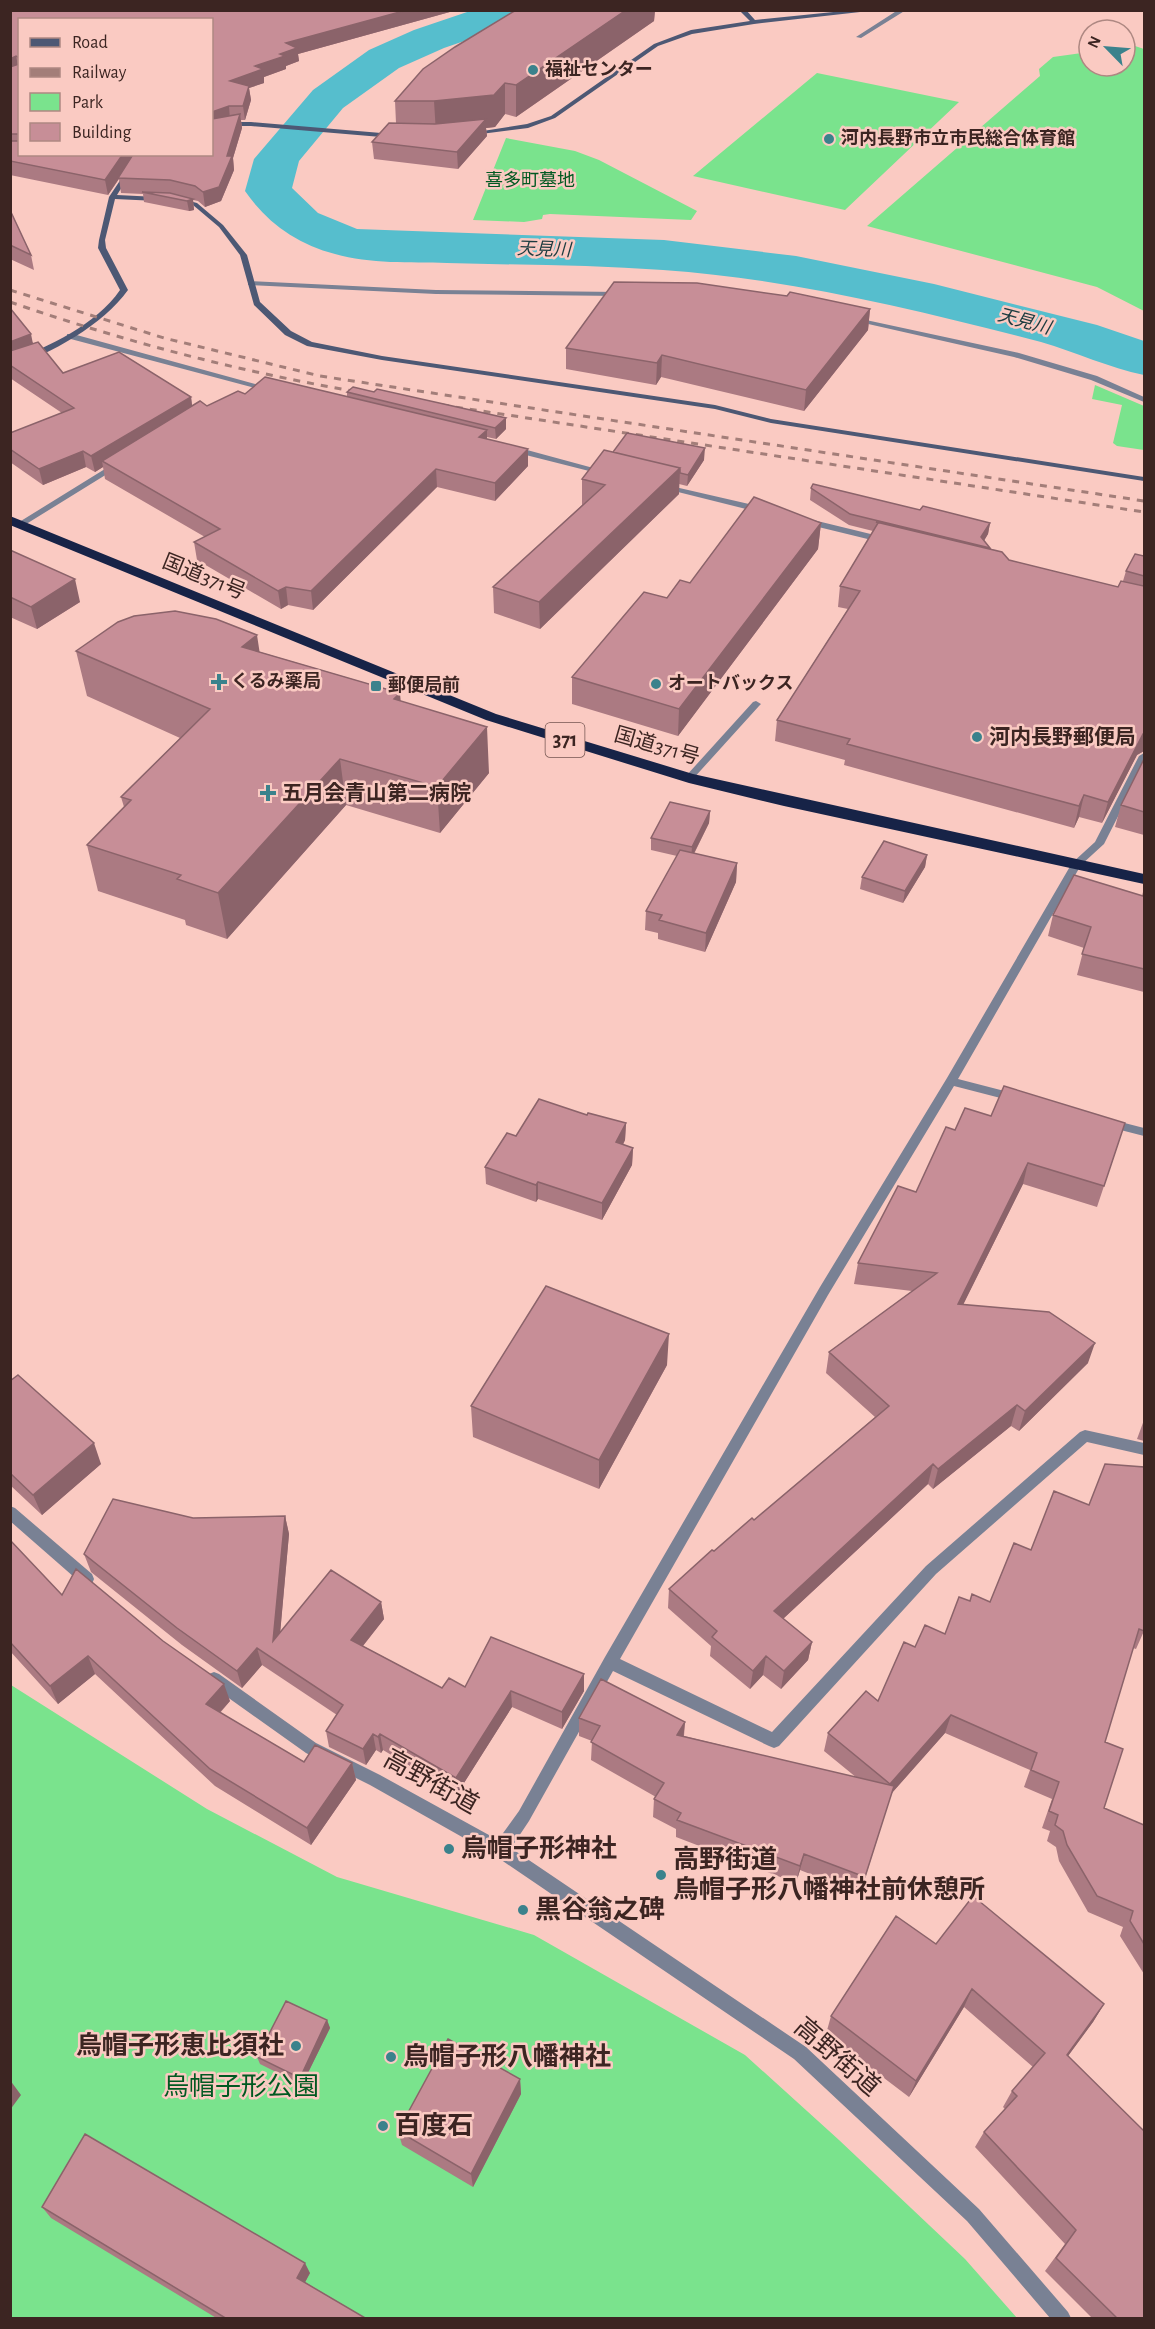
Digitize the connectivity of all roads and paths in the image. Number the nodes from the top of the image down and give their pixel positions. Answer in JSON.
{"nodes":[{"id":1,"x":875,"y":10,"type":"edge"},
{"id":2,"x":903,"y":10,"type":"edge"},
{"id":3,"x":743,"y":12,"type":"edge"},
{"id":4,"x":754,"y":22,"type":"junction"},
{"id":5,"x":859,"y":37,"type":"dead end"},
{"id":6,"x":213,"y":129,"type":"edge"},
{"id":7,"x":470,"y":134,"type":"edge"},
{"id":8,"x":401,"y":137,"type":"edge"},
{"id":9,"x":139,"y":157,"type":"edge"},
{"id":10,"x":112,"y":197,"type":"junction"},
{"id":11,"x":162,"y":199,"type":"edge"},
{"id":12,"x":172,"y":200,"type":"edge"},
{"id":13,"x":251,"y":284,"type":"junction"},
{"id":14,"x":634,"y":295,"type":"edge"},
{"id":15,"x":843,"y":316,"type":"edge"},
{"id":16,"x":69,"y":336,"type":"junction"},
{"id":17,"x":10,"y":365,"type":"edge"},
{"id":18,"x":250,"y":384,"type":"junction"},
{"id":19,"x":240,"y":390,"type":"edge"},
{"id":20,"x":273,"y":390,"type":"edge"},
{"id":21,"x":1144,"y":400,"type":"edge"},
{"id":22,"x":500,"y":446,"type":"edge"},
{"id":23,"x":120,"y":463,"type":"edge"},
{"id":24,"x":613,"y":474,"type":"edge"},
{"id":25,"x":1144,"y":479,"type":"edge"},
{"id":26,"x":659,"y":485,"type":"edge"},
{"id":27,"x":775,"y":513,"type":"edge"},
{"id":28,"x":798,"y":519,"type":"edge"},
{"id":29,"x":15,"y":522,"type":"edge"},
{"id":30,"x":890,"y":542,"type":"edge"},
{"id":31,"x":756,"y":704,"type":"dead end"},
{"id":32,"x":1144,"y":756,"type":"edge"},
{"id":33,"x":689,"y":778,"type":"junction"},
{"id":34,"x":1077,"y":863,"type":"junction"},
{"id":35,"x":1144,"y":879,"type":"edge"},
{"id":36,"x":951,"y":1081,"type":"junction"},
{"id":37,"x":1030,"y":1102,"type":"edge"},
{"id":38,"x":1099,"y":1120,"type":"edge"},
{"id":39,"x":1144,"y":1132,"type":"edge"},
{"id":40,"x":1144,"y":1449,"type":"edge"},
{"id":41,"x":10,"y":1512,"type":"edge"},
{"id":42,"x":95,"y":1586,"type":"edge"},
{"id":43,"x":610,"y":1662,"type":"junction"},
{"id":44,"x":205,"y":1673,"type":"edge"},
{"id":45,"x":500,"y":1850,"type":"junction"},
{"id":46,"x":1062,"y":2319,"type":"edge"}],
"edges":[{"from":1,"to":4,"type":"street"},
{"from":2,"to":5,"type":"street"},
{"from":3,"to":4,"type":"street"},
{"from":4,"to":7,"type":"street"},
{"from":6,"to":8,"type":"street"},
{"from":9,"to":10,"type":"street"},
{"from":10,"to":11,"type":"street"},
{"from":10,"to":16,"type":"street"},
{"from":12,"to":13,"type":"street"},
{"from":13,"to":14,"type":"street"},
{"from":13,"to":25,"type":"street"},
{"from":15,"to":21,"type":"street"},
{"from":16,"to":17,"type":"street"},
{"from":16,"to":18,"type":"street"},
{"from":18,"to":19,"type":"street"},
{"from":18,"to":20,"type":"street"},
{"from":22,"to":24,"type":"street"},
{"from":23,"to":29,"type":"street"},
{"from":26,"to":27,"type":"street"},
{"from":28,"to":30,"type":"street"},
{"from":29,"to":33,"type":"highway","name":"国道371号","number":"371"},
{"from":31,"to":33,"type":"street"},
{"from":32,"to":34,"type":"street"},
{"from":33,"to":34,"type":"highway","name":"国道371号","number":"371"},
{"from":34,"to":35,"type":"highway","name":"国道371号","number":"371"},
{"from":34,"to":36,"type":"street"},
{"from":36,"to":37,"type":"street"},
{"from":36,"to":43,"type":"street"},
{"from":38,"to":39,"type":"street"},
{"from":40,"to":43,"type":"street"},
{"from":41,"to":42,"type":"street"},
{"from":43,"to":45,"type":"street"},
{"from":44,"to":45,"type":"street","name":"高野街道"},
{"from":45,"to":46,"type":"street","name":"高野街道"}]}
